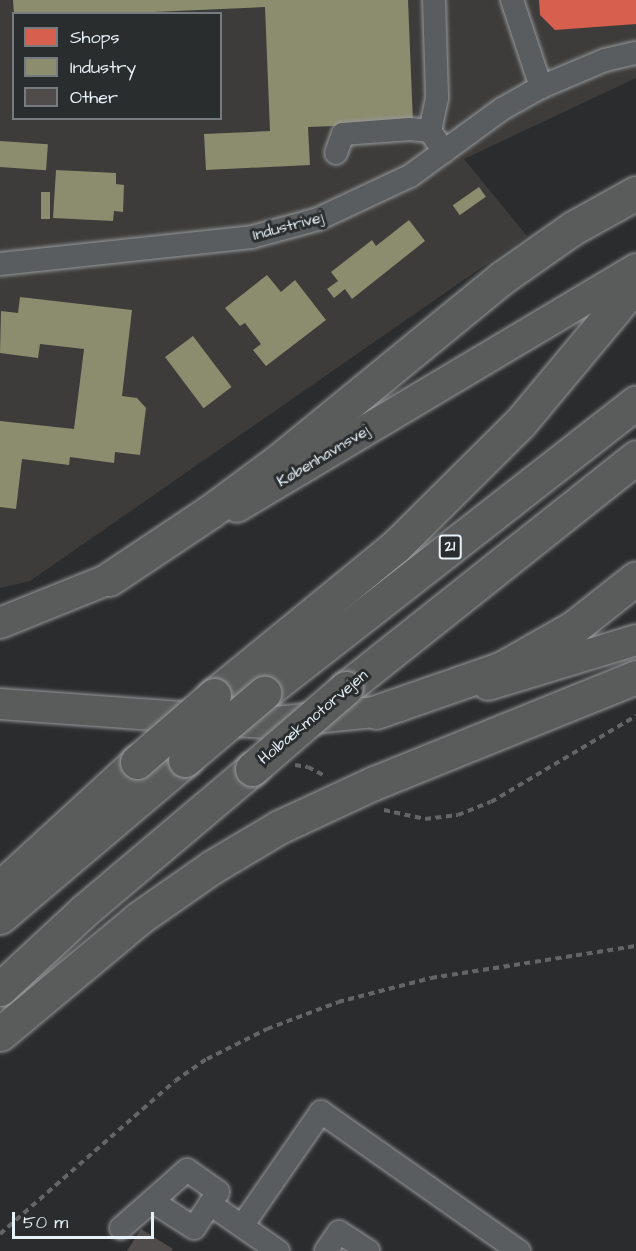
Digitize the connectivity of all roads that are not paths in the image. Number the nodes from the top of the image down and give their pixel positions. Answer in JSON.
{"nodes":[{"id":1,"x":434,"y":0,"type":"edge"},
{"id":2,"x":512,"y":0,"type":"edge"},
{"id":3,"x":636,"y":53,"type":"edge"},
{"id":4,"x":541,"y":87,"type":"junction"},
{"id":5,"x":430,"y":131,"type":"junction"},
{"id":6,"x":444,"y":152,"type":"junction"},
{"id":7,"x":336,"y":153,"type":"dead end"},
{"id":8,"x":636,"y":193,"type":"edge"},
{"id":9,"x":0,"y":264,"type":"edge"},
{"id":10,"x":636,"y":269,"type":"edge"},
{"id":11,"x":636,"y":287,"type":"edge"},
{"id":12,"x":636,"y":402,"type":"edge"},
{"id":13,"x":636,"y":457,"type":"edge"},
{"id":14,"x":636,"y":578,"type":"edge"},
{"id":15,"x":109,"y":579,"type":"junction"},
{"id":16,"x":0,"y":623,"type":"edge"},
{"id":17,"x":636,"y":640,"type":"edge"},
{"id":18,"x":636,"y":677,"type":"edge"},
{"id":19,"x":0,"y":704,"type":"edge"},
{"id":20,"x":376,"y":712,"type":"junction"},
{"id":21,"x":0,"y":888,"type":"edge"},
{"id":22,"x":0,"y":917,"type":"edge"},
{"id":23,"x":0,"y":989,"type":"edge"},
{"id":24,"x":0,"y":1034,"type":"edge"},
{"id":25,"x":152,"y":1201,"type":"junction"},
{"id":26,"x":210,"y":1204,"type":"junction"},
{"id":27,"x":242,"y":1226,"type":"junction"},
{"id":28,"x":121,"y":1228,"type":"dead end"},
{"id":29,"x":278,"y":1251,"type":"edge"},
{"id":30,"x":326,"y":1251,"type":"edge"},
{"id":31,"x":368,"y":1251,"type":"edge"},
{"id":32,"x":519,"y":1251,"type":"edge"}],
"edges":[{"from":1,"to":5,"type":"street"},
{"from":2,"to":4,"type":"street"},
{"from":3,"to":4,"type":"street","name":"Industrivej"},
{"from":4,"to":6,"type":"street","name":"Industrivej"},
{"from":5,"to":6,"type":"street"},
{"from":5,"to":7,"type":"street"},
{"from":6,"to":9,"type":"street","name":"Industrivej"},
{"from":8,"to":15,"type":"highway"},
{"from":10,"to":15,"type":"main road","name":"Københavnsvej"},
{"from":11,"to":21,"type":"highway","bridge":true},
{"from":12,"to":22,"type":"highway","number":"21","bridge":true},
{"from":13,"to":23,"type":"highway","name":"Holbækmotorvejen","bridge":true},
{"from":14,"to":20,"type":"highway"},
{"from":15,"to":16,"type":"main road","name":"Københavnsvej"},
{"from":17,"to":20,"type":"main road"},
{"from":18,"to":24,"type":"highway"},
{"from":19,"to":20,"type":"main road"},
{"from":25,"to":26,"type":"street"},
{"from":25,"to":26,"type":"street"},
{"from":25,"to":28,"type":"street"},
{"from":26,"to":27,"type":"street"},
{"from":27,"to":29,"type":"street"},
{"from":27,"to":32,"type":"street"},
{"from":30,"to":31,"type":"street"}]}
